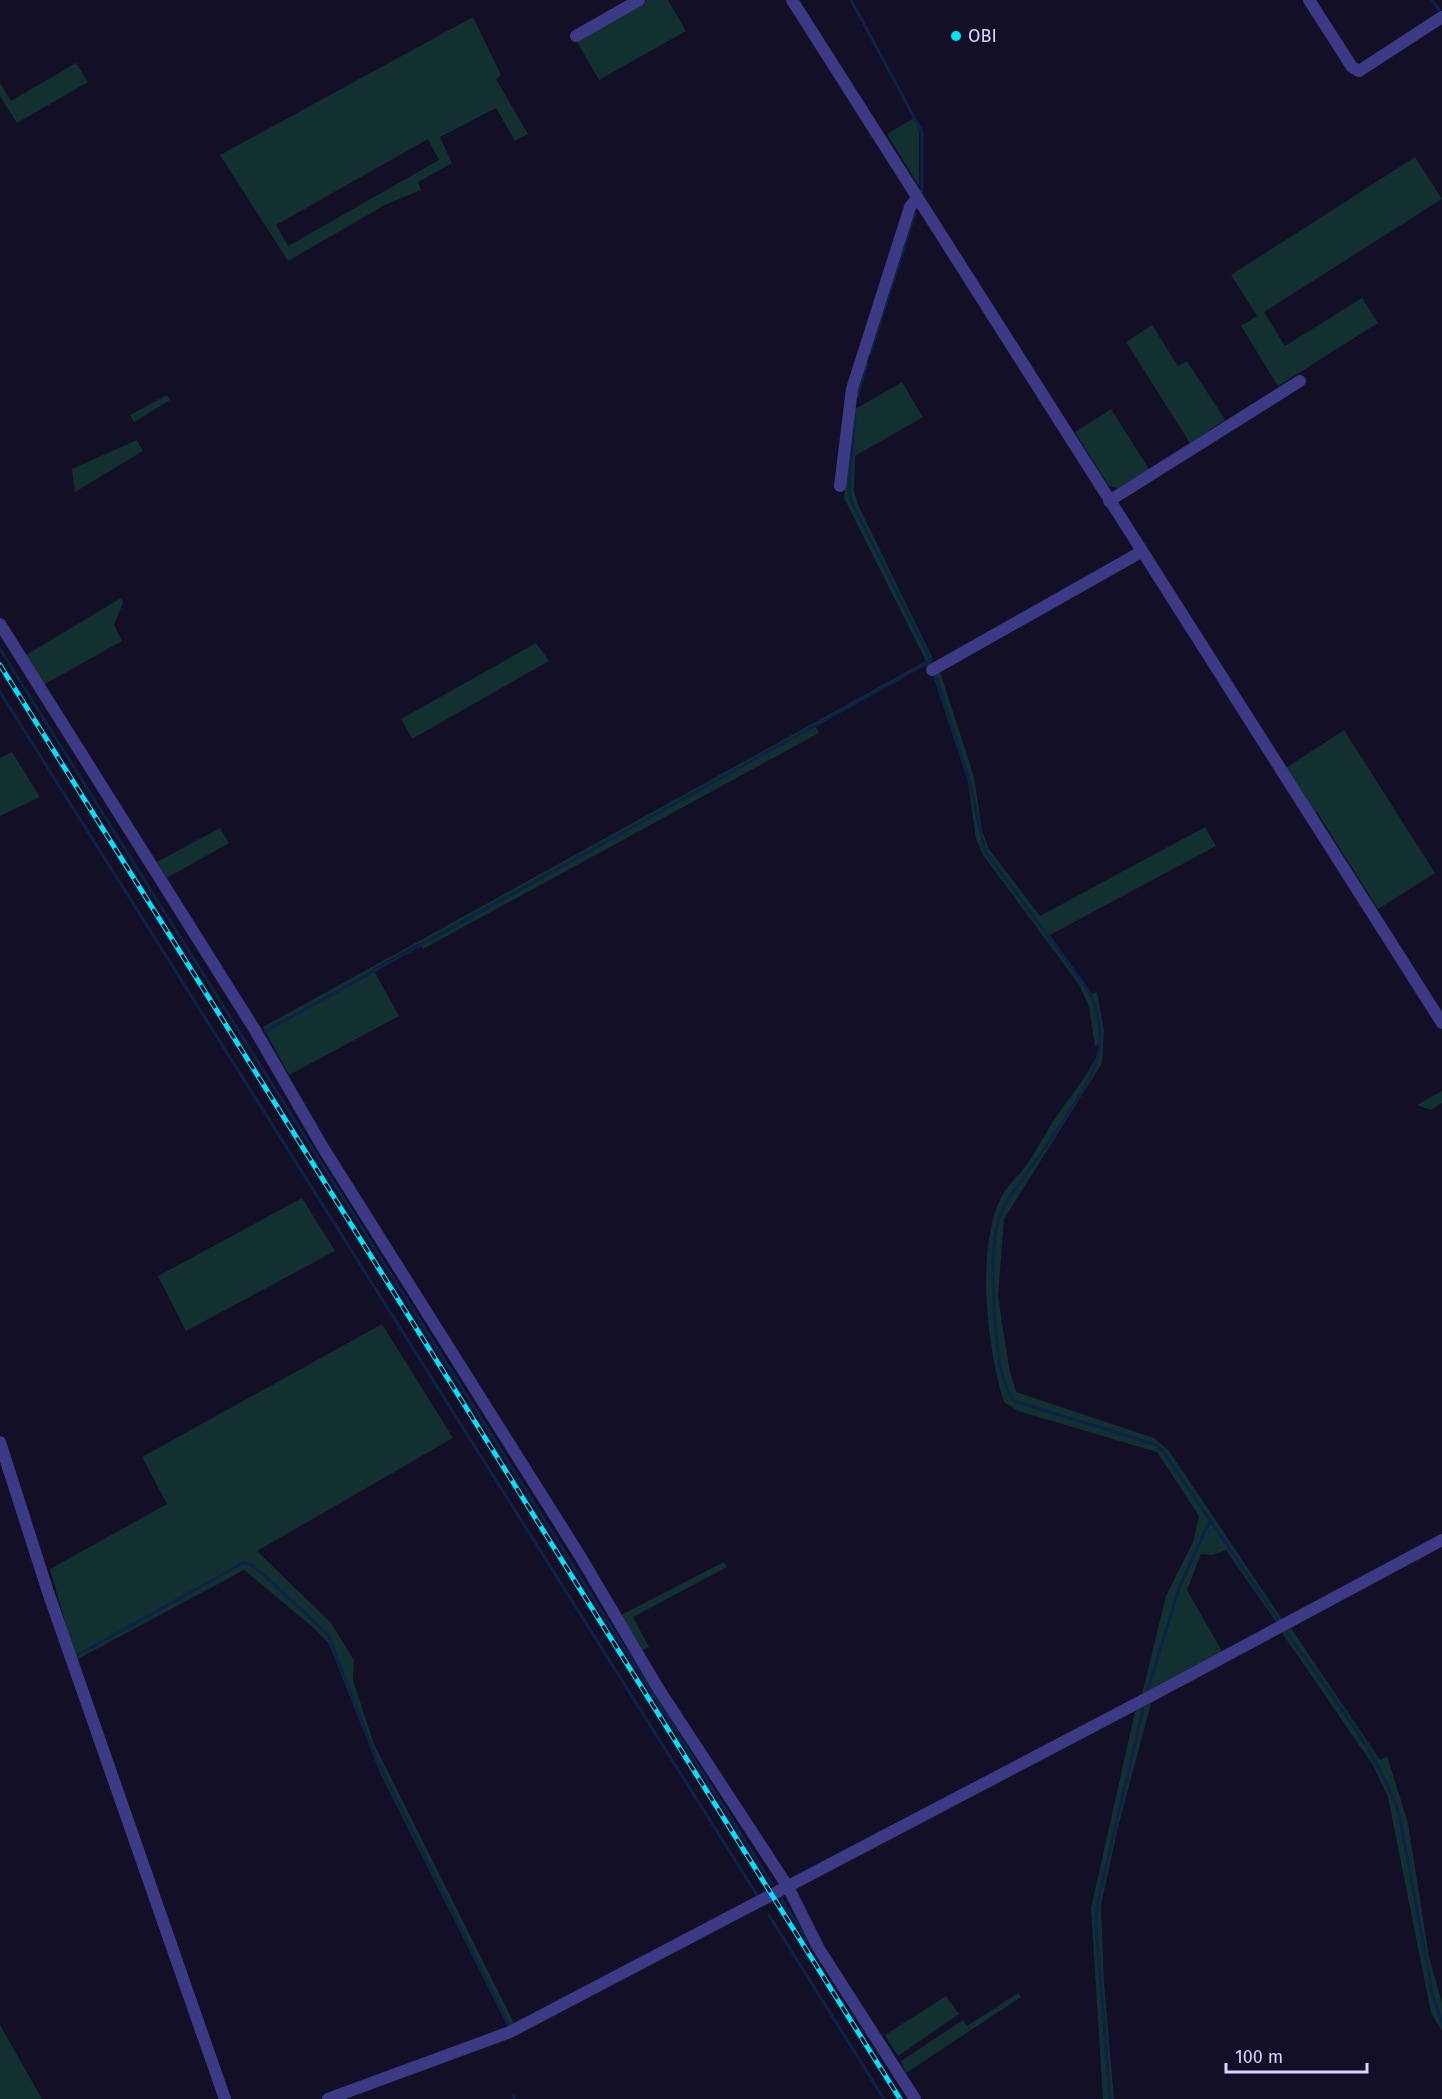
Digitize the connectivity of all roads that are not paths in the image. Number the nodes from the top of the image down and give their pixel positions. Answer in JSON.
{"nodes":[{"id":1,"x":639,"y":0,"type":"edge"},
{"id":2,"x":792,"y":0,"type":"edge"},
{"id":3,"x":1309,"y":0,"type":"edge"},
{"id":4,"x":1442,"y":17,"type":"edge"},
{"id":5,"x":576,"y":36,"type":"dead end"},
{"id":6,"x":917,"y":198,"type":"junction"},
{"id":7,"x":1300,"y":381,"type":"dead end"},
{"id":8,"x":840,"y":486,"type":"dead end"},
{"id":9,"x":1109,"y":501,"type":"junction"},
{"id":10,"x":1141,"y":552,"type":"junction"},
{"id":11,"x":0,"y":624,"type":"edge"},
{"id":12,"x":932,"y":670,"type":"dead end"},
{"id":13,"x":1442,"y":1023,"type":"edge"},
{"id":14,"x":0,"y":1442,"type":"edge"},
{"id":15,"x":1442,"y":1540,"type":"edge"},
{"id":16,"x":788,"y":1887,"type":"junction"},
{"id":17,"x":225,"y":2099,"type":"edge"},
{"id":18,"x":328,"y":2099,"type":"edge"},
{"id":19,"x":915,"y":2099,"type":"edge"}],
"edges":[{"from":1,"to":5,"type":"street"},
{"from":2,"to":6,"type":"street"},
{"from":3,"to":4,"type":"street"},
{"from":6,"to":8,"type":"street"},
{"from":6,"to":9,"type":"street"},
{"from":7,"to":9,"type":"street"},
{"from":9,"to":10,"type":"street"},
{"from":10,"to":12,"type":"street"},
{"from":10,"to":13,"type":"street"},
{"from":11,"to":16,"type":"street"},
{"from":14,"to":17,"type":"street"},
{"from":15,"to":16,"type":"street"},
{"from":16,"to":18,"type":"street"},
{"from":16,"to":19,"type":"street"}]}
